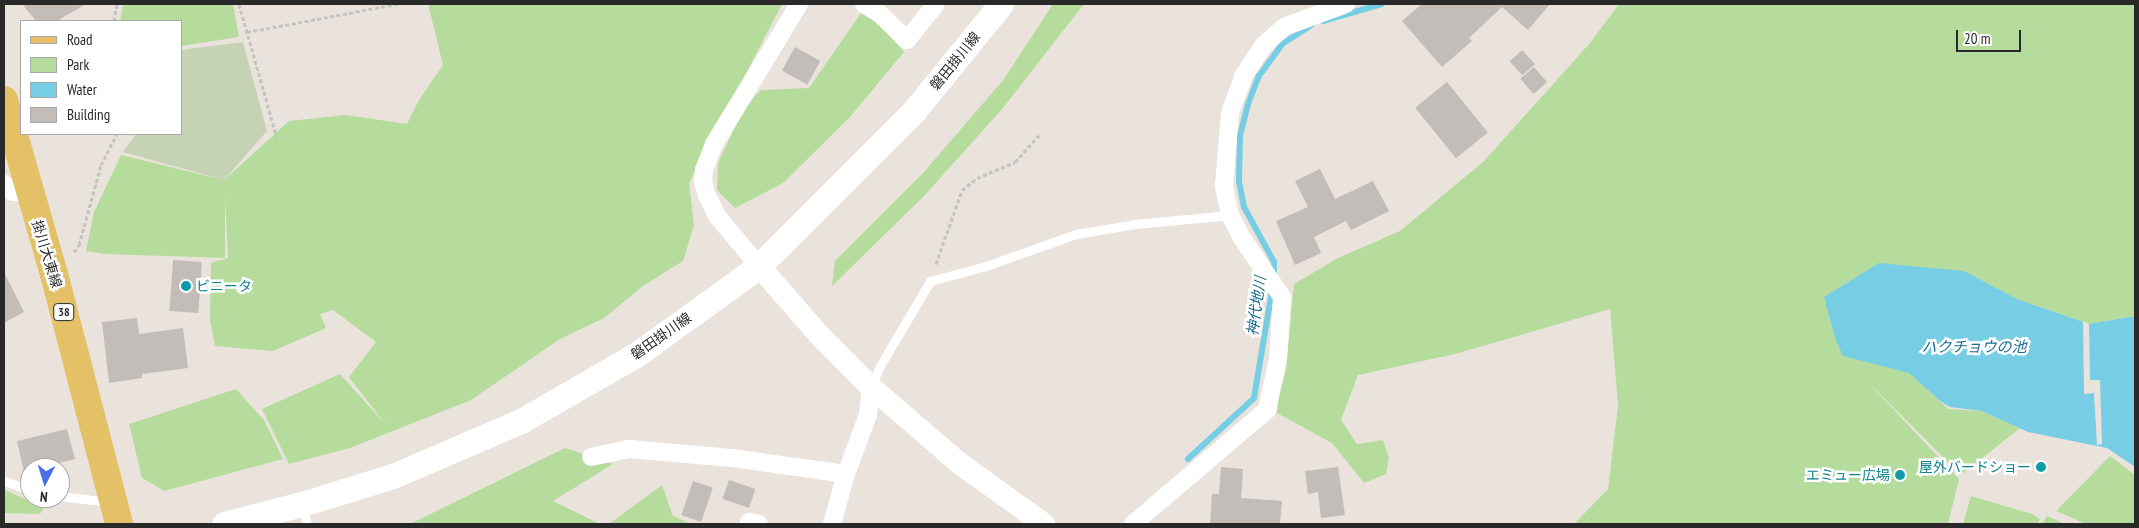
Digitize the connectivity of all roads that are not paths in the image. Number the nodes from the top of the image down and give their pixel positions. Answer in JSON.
{"nodes":[{"id":1,"x":799,"y":4,"type":"edge"},
{"id":2,"x":864,"y":4,"type":"edge"},
{"id":3,"x":936,"y":4,"type":"edge"},
{"id":4,"x":1001,"y":4,"type":"edge"},
{"id":5,"x":1346,"y":4,"type":"edge"},
{"id":6,"x":4,"y":100,"type":"edge"},
{"id":7,"x":16,"y":188,"type":"edge"},
{"id":8,"x":1230,"y":215,"type":"junction"},
{"id":9,"x":759,"y":266,"type":"junction"},
{"id":10,"x":871,"y":387,"type":"junction"},
{"id":11,"x":591,"y":457,"type":"dead end"},
{"id":12,"x":846,"y":474,"type":"junction"},
{"id":13,"x":4,"y":482,"type":"edge"},
{"id":14,"x":20,"y":487,"type":"edge"},
{"id":15,"x":70,"y":499,"type":"edge"},
{"id":16,"x":117,"y":513,"type":"edge"},
{"id":17,"x":305,"y":514,"type":"edge"},
{"id":18,"x":1034,"y":521,"type":"edge"},
{"id":19,"x":224,"y":524,"type":"edge"},
{"id":20,"x":832,"y":524,"type":"edge"},
{"id":21,"x":1133,"y":524,"type":"edge"}],
"edges":[{"from":1,"to":9,"type":"street"},
{"from":2,"to":3,"type":"street"},
{"from":4,"to":9,"type":"main road","name":"磐田掛川線"},
{"from":5,"to":8,"type":"street"},
{"from":6,"to":7,"type":"main road","name":"掛川大東線","number":"38"},
{"from":7,"to":16,"type":"main road","name":"掛川大東線","number":"38"},
{"from":8,"to":10,"type":"lane"},
{"from":8,"to":21,"type":"street"},
{"from":9,"to":10,"type":"street"},
{"from":9,"to":17,"type":"main road","name":"磐田掛川線"},
{"from":10,"to":12,"type":"street"},
{"from":10,"to":18,"type":"street"},
{"from":11,"to":12,"type":"street"},
{"from":12,"to":20,"type":"street"},
{"from":13,"to":14,"type":"lane"},
{"from":15,"to":16,"type":"lane"},
{"from":17,"to":19,"type":"main road","name":"磐田掛川線"}]}
